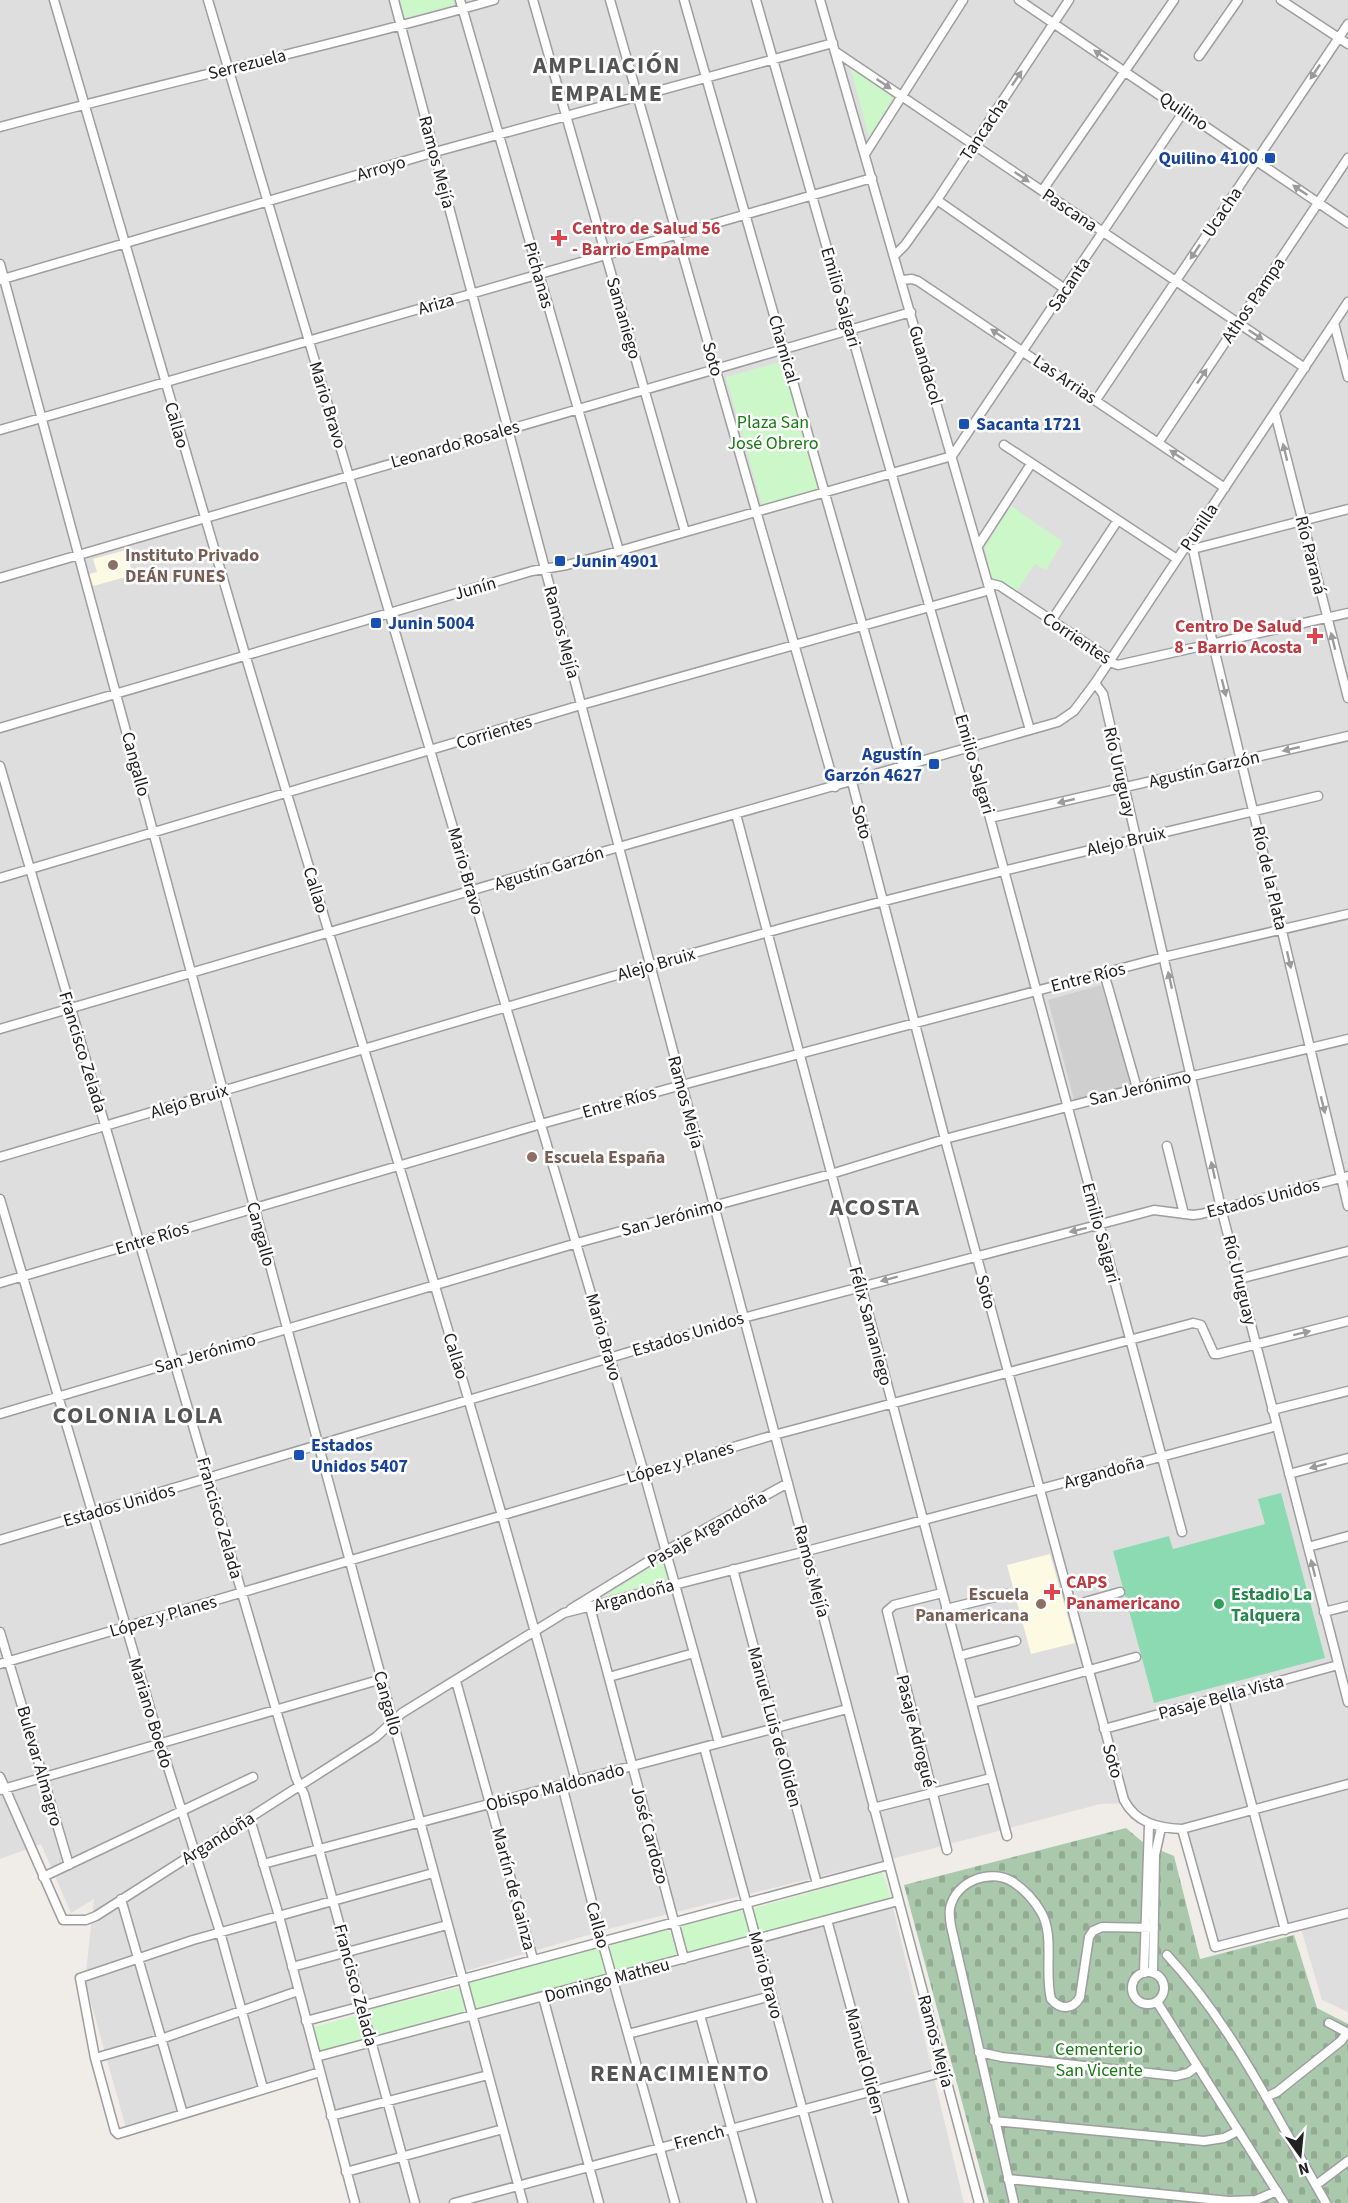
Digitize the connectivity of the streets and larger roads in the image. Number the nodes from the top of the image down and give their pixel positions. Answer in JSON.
{"nodes":[{"id":1,"x":54,"y":0,"type":"edge"},
{"id":2,"x":208,"y":0,"type":"edge"},
{"id":3,"x":394,"y":0,"type":"edge"},
{"id":4,"x":494,"y":0,"type":"edge"},
{"id":5,"x":533,"y":0,"type":"edge"},
{"id":6,"x":610,"y":0,"type":"edge"},
{"id":7,"x":684,"y":0,"type":"edge"},
{"id":8,"x":756,"y":0,"type":"edge"},
{"id":9,"x":820,"y":0,"type":"edge"},
{"id":10,"x":963,"y":0,"type":"edge"},
{"id":11,"x":1019,"y":0,"type":"edge"},
{"id":12,"x":1069,"y":0,"type":"edge"},
{"id":13,"x":1174,"y":0,"type":"edge"},
{"id":14,"x":1238,"y":0,"type":"edge"},
{"id":15,"x":1281,"y":0,"type":"edge"},
{"id":16,"x":461,"y":5,"type":"edge"},
{"id":17,"x":1053,"y":23,"type":"junction"},
{"id":18,"x":1348,"y":24,"type":"edge"},
{"id":19,"x":401,"y":26,"type":"junction"},
{"id":20,"x":1338,"y":38,"type":"junction"},
{"id":21,"x":1348,"y":44,"type":"edge"},
{"id":22,"x":834,"y":47,"type":"junction"},
{"id":23,"x":1199,"y":56,"type":"dead end"},
{"id":24,"x":773,"y":60,"type":"junction"},
{"id":25,"x":228,"y":68,"type":"junction"},
{"id":26,"x":1125,"y":71,"type":"junction"},
{"id":27,"x":706,"y":78,"type":"junction"},
{"id":28,"x":902,"y":96,"type":"junction"},
{"id":29,"x":638,"y":97,"type":"junction"},
{"id":30,"x":85,"y":104,"type":"junction"},
{"id":31,"x":1184,"y":111,"type":"junction"},
{"id":32,"x":566,"y":116,"type":"junction"},
{"id":33,"x":0,"y":127,"type":"edge"},
{"id":34,"x":499,"y":135,"type":"junction"},
{"id":35,"x":973,"y":144,"type":"junction"},
{"id":36,"x":435,"y":152,"type":"junction"},
{"id":37,"x":865,"y":154,"type":"junction"},
{"id":38,"x":1348,"y":158,"type":"edge"},
{"id":39,"x":1256,"y":160,"type":"junction"},
{"id":40,"x":872,"y":178,"type":"junction"},
{"id":41,"x":1042,"y":191,"type":"junction"},
{"id":42,"x":812,"y":196,"type":"junction"},
{"id":43,"x":936,"y":200,"type":"junction"},
{"id":44,"x":267,"y":201,"type":"junction"},
{"id":45,"x":1318,"y":202,"type":"junction"},
{"id":46,"x":746,"y":215,"type":"junction"},
{"id":47,"x":1348,"y":223,"type":"edge"},
{"id":48,"x":1103,"y":232,"type":"junction"},
{"id":49,"x":677,"y":235,"type":"junction"},
{"id":50,"x":124,"y":243,"type":"junction"},
{"id":51,"x":606,"y":255,"type":"junction"},
{"id":52,"x":895,"y":255,"type":"junction"},
{"id":53,"x":0,"y":264,"type":"edge"},
{"id":54,"x":539,"y":274,"type":"junction"},
{"id":55,"x":2,"y":279,"type":"edge"},
{"id":56,"x":902,"y":280,"type":"junction"},
{"id":57,"x":1176,"y":281,"type":"junction"},
{"id":58,"x":1065,"y":289,"type":"junction"},
{"id":59,"x":472,"y":294,"type":"junction"},
{"id":60,"x":1348,"y":302,"type":"edge"},
{"id":61,"x":911,"y":312,"type":"junction"},
{"id":62,"x":1238,"y":323,"type":"junction"},
{"id":63,"x":1334,"y":323,"type":"junction"},
{"id":64,"x":850,"y":330,"type":"junction"},
{"id":65,"x":308,"y":341,"type":"junction"},
{"id":66,"x":784,"y":349,"type":"junction"},
{"id":67,"x":1023,"y":351,"type":"junction"},
{"id":68,"x":716,"y":368,"type":"junction"},
{"id":69,"x":1305,"y":368,"type":"junction"},
{"id":70,"x":1348,"y":377,"type":"edge"},
{"id":71,"x":164,"y":382,"type":"junction"},
{"id":72,"x":644,"y":389,"type":"junction"},
{"id":73,"x":1096,"y":400,"type":"junction"},
{"id":74,"x":577,"y":408,"type":"junction"},
{"id":75,"x":1275,"y":413,"type":"junction"},
{"id":76,"x":41,"y":418,"type":"junction"},
{"id":77,"x":508,"y":428,"type":"junction"},
{"id":78,"x":0,"y":430,"type":"edge"},
{"id":79,"x":1158,"y":443,"type":"junction"},
{"id":80,"x":1004,"y":445,"type":"dead end"},
{"id":81,"x":952,"y":456,"type":"junction"},
{"id":82,"x":1031,"y":464,"type":"junction"},
{"id":83,"x":891,"y":473,"type":"junction"},
{"id":84,"x":349,"y":475,"type":"junction"},
{"id":85,"x":1225,"y":488,"type":"junction"},
{"id":86,"x":825,"y":492,"type":"junction"},
{"id":87,"x":1348,"y":509,"type":"edge"},
{"id":88,"x":757,"y":511,"type":"junction"},
{"id":89,"x":204,"y":518,"type":"junction"},
{"id":90,"x":1118,"y":520,"type":"junction"},
{"id":91,"x":1303,"y":521,"type":"junction"},
{"id":92,"x":685,"y":532,"type":"junction"},
{"id":93,"x":978,"y":546,"type":"junction"},
{"id":94,"x":1190,"y":548,"type":"junction"},
{"id":95,"x":618,"y":551,"type":"junction"},
{"id":96,"x":78,"y":555,"type":"junction"},
{"id":97,"x":1177,"y":560,"type":"junction"},
{"id":98,"x":545,"y":570,"type":"junction"},
{"id":99,"x":0,"y":578,"type":"edge"},
{"id":100,"x":989,"y":587,"type":"junction"},
{"id":101,"x":929,"y":607,"type":"junction"},
{"id":102,"x":390,"y":613,"type":"junction"},
{"id":103,"x":1348,"y":613,"type":"edge"},
{"id":104,"x":1328,"y":618,"type":"junction"},
{"id":105,"x":1052,"y":620,"type":"junction"},
{"id":106,"x":863,"y":626,"type":"junction"},
{"id":107,"x":1213,"y":644,"type":"junction"},
{"id":108,"x":795,"y":645,"type":"junction"},
{"id":109,"x":246,"y":657,"type":"junction"},
{"id":110,"x":1109,"y":660,"type":"junction"},
{"id":111,"x":1095,"y":683,"type":"junction"},
{"id":112,"x":118,"y":694,"type":"junction"},
{"id":113,"x":1348,"y":698,"type":"edge"},
{"id":114,"x":582,"y":705,"type":"junction"},
{"id":115,"x":0,"y":728,"type":"edge"},
{"id":116,"x":1030,"y":730,"type":"junction"},
{"id":117,"x":1348,"y":736,"type":"edge"},
{"id":118,"x":970,"y":748,"type":"junction"},
{"id":119,"x":431,"y":751,"type":"junction"},
{"id":120,"x":1241,"y":760,"type":"junction"},
{"id":121,"x":0,"y":766,"type":"edge"},
{"id":122,"x":903,"y":767,"type":"junction"},
{"id":123,"x":852,"y":782,"type":"junction"},
{"id":124,"x":835,"y":787,"type":"junction"},
{"id":125,"x":1123,"y":788,"type":"junction"},
{"id":126,"x":287,"y":793,"type":"junction"},
{"id":127,"x":1318,"y":796,"type":"dead end"},
{"id":128,"x":1254,"y":811,"type":"junction"},
{"id":129,"x":736,"y":814,"type":"junction"},
{"id":130,"x":990,"y":818,"type":"junction"},
{"id":131,"x":154,"y":832,"type":"junction"},
{"id":132,"x":1136,"y":839,"type":"junction"},
{"id":133,"x":619,"y":847,"type":"junction"},
{"id":134,"x":30,"y":869,"type":"junction"},
{"id":135,"x":1004,"y":870,"type":"junction"},
{"id":136,"x":0,"y":878,"type":"edge"},
{"id":137,"x":472,"y":891,"type":"junction"},
{"id":138,"x":884,"y":902,"type":"junction"},
{"id":139,"x":1348,"y":914,"type":"edge"},
{"id":140,"x":1283,"y":930,"type":"junction"},
{"id":141,"x":767,"y":932,"type":"junction"},
{"id":142,"x":329,"y":933,"type":"junction"},
{"id":143,"x":1164,"y":957,"type":"junction"},
{"id":144,"x":650,"y":965,"type":"junction"},
{"id":145,"x":191,"y":973,"type":"junction"},
{"id":146,"x":1104,"y":973,"type":"junction"},
{"id":147,"x":1037,"y":990,"type":"junction"},
{"id":148,"x":506,"y":1006,"type":"junction"},
{"id":149,"x":69,"y":1008,"type":"junction"},
{"id":150,"x":914,"y":1023,"type":"junction"},
{"id":151,"x":0,"y":1029,"type":"edge"},
{"id":152,"x":1348,"y":1039,"type":"edge"},
{"id":153,"x":364,"y":1048,"type":"junction"},
{"id":154,"x":1310,"y":1048,"type":"junction"},
{"id":155,"x":799,"y":1053,"type":"junction"},
{"id":156,"x":1191,"y":1076,"type":"junction"},
{"id":157,"x":682,"y":1084,"type":"junction"},
{"id":158,"x":1137,"y":1088,"type":"junction"},
{"id":159,"x":222,"y":1091,"type":"junction"},
{"id":160,"x":1068,"y":1106,"type":"junction"},
{"id":161,"x":541,"y":1124,"type":"junction"},
{"id":162,"x":105,"y":1126,"type":"junction"},
{"id":163,"x":945,"y":1139,"type":"junction"},
{"id":164,"x":1167,"y":1146,"type":"dead end"},
{"id":165,"x":0,"y":1157,"type":"edge"},
{"id":166,"x":399,"y":1166,"type":"junction"},
{"id":167,"x":831,"y":1174,"type":"junction"},
{"id":168,"x":1345,"y":1177,"type":"edge"},
{"id":169,"x":0,"y":1199,"type":"edge"},
{"id":170,"x":714,"y":1206,"type":"junction"},
{"id":171,"x":1348,"y":1206,"type":"edge"},
{"id":172,"x":254,"y":1208,"type":"junction"},
{"id":173,"x":1221,"y":1208,"type":"junction"},
{"id":174,"x":1184,"y":1214,"type":"junction"},
{"id":175,"x":1098,"y":1225,"type":"junction"},
{"id":176,"x":140,"y":1242,"type":"junction"},
{"id":177,"x":577,"y":1243,"type":"junction"},
{"id":178,"x":1348,"y":1251,"type":"edge"},
{"id":179,"x":977,"y":1256,"type":"junction"},
{"id":180,"x":23,"y":1277,"type":"junction"},
{"id":181,"x":1239,"y":1279,"type":"junction"},
{"id":182,"x":0,"y":1283,"type":"edge"},
{"id":183,"x":434,"y":1284,"type":"junction"},
{"id":184,"x":861,"y":1287,"type":"junction"},
{"id":185,"x":743,"y":1317,"type":"junction"},
{"id":186,"x":1348,"y":1321,"type":"edge"},
{"id":187,"x":286,"y":1329,"type":"junction"},
{"id":188,"x":1130,"y":1340,"type":"junction"},
{"id":189,"x":1256,"y":1344,"type":"junction"},
{"id":190,"x":610,"y":1358,"type":"junction"},
{"id":191,"x":176,"y":1362,"type":"junction"},
{"id":192,"x":1008,"y":1374,"type":"junction"},
{"id":193,"x":1348,"y":1391,"type":"edge"},
{"id":194,"x":57,"y":1397,"type":"junction"},
{"id":195,"x":469,"y":1401,"type":"junction"},
{"id":196,"x":892,"y":1405,"type":"junction"},
{"id":197,"x":1272,"y":1410,"type":"junction"},
{"id":198,"x":0,"y":1414,"type":"edge"},
{"id":199,"x":1276,"y":1426,"type":"junction"},
{"id":200,"x":774,"y":1435,"type":"junction"},
{"id":201,"x":318,"y":1446,"type":"junction"},
{"id":202,"x":1161,"y":1457,"type":"junction"},
{"id":203,"x":1348,"y":1458,"type":"edge"},
{"id":204,"x":644,"y":1473,"type":"junction"},
{"id":205,"x":1289,"y":1474,"type":"junction"},
{"id":206,"x":208,"y":1478,"type":"junction"},
{"id":207,"x":788,"y":1483,"type":"junction"},
{"id":208,"x":1039,"y":1490,"type":"junction"},
{"id":209,"x":92,"y":1513,"type":"junction"},
{"id":210,"x":502,"y":1515,"type":"junction"},
{"id":211,"x":922,"y":1521,"type":"junction"},
{"id":212,"x":1182,"y":1532,"type":"dead end"},
{"id":213,"x":1348,"y":1536,"type":"edge"},
{"id":214,"x":0,"y":1540,"type":"edge"},
{"id":215,"x":1308,"y":1547,"type":"junction"},
{"id":216,"x":667,"y":1550,"type":"junction"},
{"id":217,"x":807,"y":1551,"type":"junction"},
{"id":218,"x":349,"y":1561,"type":"junction"},
{"id":219,"x":733,"y":1569,"type":"junction"},
{"id":220,"x":676,"y":1584,"type":"junction"},
{"id":221,"x":1120,"y":1592,"type":"dead end"},
{"id":222,"x":242,"y":1593,"type":"junction"},
{"id":223,"x":942,"y":1593,"type":"junction"},
{"id":224,"x":1007,"y":1594,"type":"dead end"},
{"id":225,"x":1071,"y":1606,"type":"junction"},
{"id":226,"x":1348,"y":1606,"type":"edge"},
{"id":227,"x":590,"y":1607,"type":"junction"},
{"id":228,"x":946,"y":1609,"type":"junction"},
{"id":229,"x":1324,"y":1612,"type":"junction"},
{"id":230,"x":564,"y":1613,"type":"junction"},
{"id":231,"x":126,"y":1627,"type":"junction"},
{"id":232,"x":0,"y":1632,"type":"edge"},
{"id":233,"x":536,"y":1632,"type":"junction"},
{"id":234,"x":1016,"y":1641,"type":"dead end"},
{"id":235,"x":694,"y":1653,"type":"junction"},
{"id":236,"x":960,"y":1656,"type":"junction"},
{"id":237,"x":1136,"y":1658,"type":"dead end"},
{"id":238,"x":4,"y":1662,"type":"edge"},
{"id":239,"x":1338,"y":1665,"type":"junction"},
{"id":240,"x":1089,"y":1671,"type":"junction"},
{"id":241,"x":609,"y":1677,"type":"junction"},
{"id":242,"x":1345,"y":1678,"type":"edge"},
{"id":243,"x":382,"y":1679,"type":"junction"},
{"id":244,"x":456,"y":1681,"type":"junction"},
{"id":245,"x":1222,"y":1696,"type":"junction"},
{"id":246,"x":1348,"y":1702,"type":"edge"},
{"id":247,"x":972,"y":1703,"type":"junction"},
{"id":248,"x":276,"y":1709,"type":"junction"},
{"id":249,"x":847,"y":1709,"type":"junction"},
{"id":250,"x":393,"y":1722,"type":"junction"},
{"id":251,"x":776,"y":1728,"type":"junction"},
{"id":252,"x":1104,"y":1729,"type":"junction"},
{"id":253,"x":160,"y":1742,"type":"junction"},
{"id":254,"x":719,"y":1743,"type":"junction"},
{"id":255,"x":704,"y":1747,"type":"junction"},
{"id":256,"x":632,"y":1766,"type":"junction"},
{"id":257,"x":0,"y":1777,"type":"edge"},
{"id":258,"x":43,"y":1777,"type":"junction"},
{"id":259,"x":253,"y":1777,"type":"dead end"},
{"id":260,"x":992,"y":1778,"type":"junction"},
{"id":261,"x":576,"y":1781,"type":"junction"},
{"id":262,"x":1348,"y":1784,"type":"edge"},
{"id":263,"x":562,"y":1785,"type":"junction"},
{"id":264,"x":301,"y":1787,"type":"junction"},
{"id":265,"x":2,"y":1789,"type":"edge"},
{"id":266,"x":932,"y":1793,"type":"junction"},
{"id":267,"x":491,"y":1804,"type":"junction"},
{"id":268,"x":873,"y":1808,"type":"junction"},
{"id":269,"x":1253,"y":1810,"type":"junction"},
{"id":270,"x":182,"y":1812,"type":"junction"},
{"id":271,"x":250,"y":1819,"type":"junction"},
{"id":272,"x":421,"y":1822,"type":"junction"},
{"id":273,"x":1149,"y":1825,"type":"junction"},
{"id":274,"x":1161,"y":1828,"type":"junction"},
{"id":275,"x":1182,"y":1829,"type":"junction"},
{"id":276,"x":1007,"y":1836,"type":"dead end"},
{"id":277,"x":320,"y":1849,"type":"junction"},
{"id":278,"x":947,"y":1850,"type":"dead end"},
{"id":279,"x":194,"y":1852,"type":"junction"},
{"id":280,"x":264,"y":1864,"type":"junction"},
{"id":281,"x":888,"y":1864,"type":"junction"},
{"id":282,"x":69,"y":1865,"type":"junction"},
{"id":283,"x":433,"y":1873,"type":"junction"},
{"id":284,"x":43,"y":1877,"type":"junction"},
{"id":285,"x":817,"y":1884,"type":"junction"},
{"id":286,"x":121,"y":1899,"type":"junction"},
{"id":287,"x":334,"y":1901,"type":"junction"},
{"id":288,"x":898,"y":1901,"type":"junction"},
{"id":289,"x":746,"y":1903,"type":"junction"},
{"id":290,"x":1348,"y":1913,"type":"edge"},
{"id":291,"x":279,"y":1916,"type":"junction"},
{"id":292,"x":827,"y":1920,"type":"junction"},
{"id":293,"x":674,"y":1923,"type":"junction"},
{"id":294,"x":447,"y":1924,"type":"junction"},
{"id":295,"x":1149,"y":1928,"type":"junction"},
{"id":296,"x":1285,"y":1930,"type":"junction"},
{"id":297,"x":220,"y":1932,"type":"junction"},
{"id":298,"x":756,"y":1940,"type":"junction"},
{"id":299,"x":602,"y":1941,"type":"junction"},
{"id":300,"x":347,"y":1952,"type":"junction"},
{"id":301,"x":1167,"y":1955,"type":"dead end"},
{"id":302,"x":138,"y":1959,"type":"junction"},
{"id":303,"x":533,"y":1959,"type":"junction"},
{"id":304,"x":684,"y":1959,"type":"junction"},
{"id":305,"x":292,"y":1967,"type":"junction"},
{"id":306,"x":1149,"y":1973,"type":"junction"},
{"id":307,"x":612,"y":1978,"type":"junction"},
{"id":308,"x":461,"y":1979,"type":"junction"},
{"id":309,"x":298,"y":1992,"type":"junction"},
{"id":310,"x":771,"y":1996,"type":"junction"},
{"id":311,"x":543,"y":1997,"type":"junction"},
{"id":312,"x":1157,"y":2002,"type":"junction"},
{"id":313,"x":361,"y":2006,"type":"junction"},
{"id":314,"x":243,"y":2011,"type":"junction"},
{"id":315,"x":700,"y":2015,"type":"junction"},
{"id":316,"x":472,"y":2016,"type":"junction"},
{"id":317,"x":306,"y":2021,"type":"junction"},
{"id":318,"x":1329,"y":2024,"type":"dead end"},
{"id":319,"x":1347,"y":2033,"type":"edge"},
{"id":320,"x":628,"y":2034,"type":"junction"},
{"id":321,"x":161,"y":2039,"type":"junction"},
{"id":322,"x":371,"y":2043,"type":"junction"},
{"id":323,"x":979,"y":2052,"type":"junction"},
{"id":324,"x":316,"y":2057,"type":"junction"},
{"id":325,"x":95,"y":2058,"type":"junction"},
{"id":326,"x":1197,"y":2066,"type":"junction"},
{"id":327,"x":320,"y":2072,"type":"junction"},
{"id":328,"x":944,"y":2072,"type":"junction"},
{"id":329,"x":488,"y":2076,"type":"junction"},
{"id":330,"x":263,"y":2088,"type":"junction"},
{"id":331,"x":873,"y":2090,"type":"junction"},
{"id":332,"x":1266,"y":2097,"type":"junction"},
{"id":333,"x":387,"y":2102,"type":"junction"},
{"id":334,"x":803,"y":2109,"type":"junction"},
{"id":335,"x":183,"y":2114,"type":"junction"},
{"id":336,"x":331,"y":2116,"type":"junction"},
{"id":337,"x":994,"y":2121,"type":"junction"},
{"id":338,"x":503,"y":2129,"type":"junction"},
{"id":339,"x":732,"y":2129,"type":"junction"},
{"id":340,"x":1238,"y":2131,"type":"junction"},
{"id":341,"x":660,"y":2147,"type":"junction"},
{"id":342,"x":402,"y":2156,"type":"junction"},
{"id":343,"x":1348,"y":2161,"type":"edge"},
{"id":344,"x":589,"y":2166,"type":"junction"},
{"id":345,"x":346,"y":2172,"type":"junction"},
{"id":346,"x":1008,"y":2179,"type":"junction"},
{"id":347,"x":519,"y":2185,"type":"junction"},
{"id":348,"x":1316,"y":2186,"type":"junction"},
{"id":349,"x":1277,"y":2191,"type":"junction"},
{"id":350,"x":355,"y":2203,"type":"edge"},
{"id":351,"x":415,"y":2203,"type":"edge"},
{"id":352,"x":454,"y":2203,"type":"edge"},
{"id":353,"x":524,"y":2203,"type":"edge"},
{"id":354,"x":599,"y":2203,"type":"edge"},
{"id":355,"x":675,"y":2203,"type":"edge"},
{"id":356,"x":752,"y":2203,"type":"edge"},
{"id":357,"x":828,"y":2203,"type":"edge"},
{"id":358,"x":904,"y":2203,"type":"edge"},
{"id":359,"x":979,"y":2203,"type":"edge"},
{"id":360,"x":1014,"y":2203,"type":"edge"},
{"id":361,"x":1284,"y":2203,"type":"edge"},
{"id":362,"x":1326,"y":2203,"type":"edge"}],
"edges":[{"from":1,"to":30,"type":"street","name":"Callao"},
{"from":2,"to":25,"type":"street","name":"Mario Bravo"},
{"from":3,"to":19,"type":"street","name":"Ramos Mejía"},
{"from":4,"to":16,"type":"street","name":"Serrezuela"},
{"from":5,"to":32,"type":"street","name":"Samaniego"},
{"from":6,"to":29,"type":"street","name":"Soto"},
{"from":7,"to":27,"type":"street","name":"Chamical"},
{"from":8,"to":24,"type":"street","name":"Emilio Salgari"},
{"from":9,"to":22,"type":"street","name":"Guandacol"},
{"from":10,"to":28,"type":"street"},
{"from":11,"to":17,"type":"street","name":"Quilino"},
{"from":12,"to":17,"type":"street","name":"Tancacha"},
{"from":13,"to":26,"type":"street"},
{"from":14,"to":23,"type":"street"},
{"from":15,"to":20,"type":"street"},
{"from":16,"to":19,"type":"street","name":"Serrezuela"},
{"from":16,"to":34,"type":"street","name":"Pichanas"},
{"from":26,"to":17,"type":"street","name":"Quilino","one_way":true},
{"from":35,"to":17,"type":"street","name":"Tancacha","one_way":true},
{"from":18,"to":20,"type":"street","name":"Ucacha"},
{"from":19,"to":25,"type":"street","name":"Serrezuela"},
{"from":19,"to":36,"type":"street","name":"Ramos Mejía"},
{"from":20,"to":21,"type":"street"},
{"from":20,"to":39,"type":"street","name":"Ucacha","one_way":true},
{"from":22,"to":24,"type":"street","name":"Arroyo"},
{"from":22,"to":28,"type":"street","name":"Pascana","one_way":true},
{"from":22,"to":37,"type":"street","name":"Guandacol"},
{"from":24,"to":27,"type":"street","name":"Arroyo"},
{"from":24,"to":42,"type":"street","name":"Emilio Salgari"},
{"from":25,"to":30,"type":"street","name":"Serrezuela"},
{"from":25,"to":44,"type":"street","name":"Mario Bravo"},
{"from":26,"to":31,"type":"street","name":"Quilino"},
{"from":26,"to":41,"type":"street"},
{"from":27,"to":29,"type":"street","name":"Arroyo"},
{"from":27,"to":46,"type":"street","name":"Chamical"},
{"from":28,"to":35,"type":"street","name":"Pascana"},
{"from":28,"to":37,"type":"street"},
{"from":29,"to":32,"type":"street","name":"Arroyo"},
{"from":29,"to":49,"type":"street","name":"Soto"},
{"from":30,"to":33,"type":"street","name":"Serrezuela"},
{"from":30,"to":50,"type":"street","name":"Callao"},
{"from":31,"to":39,"type":"street","name":"Quilino"},
{"from":31,"to":48,"type":"street","name":"Sacanta"},
{"from":32,"to":34,"type":"street","name":"Arroyo"},
{"from":32,"to":51,"type":"street","name":"Samaniego"},
{"from":34,"to":36,"type":"street","name":"Arroyo"},
{"from":34,"to":54,"type":"street","name":"Pichanas"},
{"from":35,"to":41,"type":"street","name":"Pascana","one_way":true},
{"from":35,"to":43,"type":"street","name":"Tancacha"},
{"from":36,"to":44,"type":"street","name":"Arroyo"},
{"from":36,"to":59,"type":"street","name":"Ramos Mejía"},
{"from":37,"to":40,"type":"street","name":"Guandacol"},
{"from":38,"to":45,"type":"street","name":"Athos Pampa"},
{"from":45,"to":39,"type":"street","name":"Quilino","one_way":true},
{"from":39,"to":57,"type":"street","name":"Ucacha","one_way":true},
{"from":40,"to":42,"type":"street","name":"Ariza"},
{"from":40,"to":52,"type":"street","name":"Guandacol"},
{"from":41,"to":48,"type":"street","name":"Pascana"},
{"from":42,"to":46,"type":"street","name":"Ariza"},
{"from":42,"to":64,"type":"street","name":"Emilio Salgari"},
{"from":43,"to":52,"type":"street","name":"Tancacha"},
{"from":43,"to":58,"type":"street"},
{"from":44,"to":50,"type":"street","name":"Arroyo"},
{"from":44,"to":65,"type":"street","name":"Mario Bravo"},
{"from":45,"to":47,"type":"street","name":"Quilino"},
{"from":45,"to":62,"type":"street","name":"Athos Pampa"},
{"from":46,"to":49,"type":"street","name":"Ariza"},
{"from":46,"to":66,"type":"street","name":"Chamical"},
{"from":48,"to":57,"type":"street","name":"Pascana"},
{"from":48,"to":58,"type":"street","name":"Sacanta"},
{"from":49,"to":51,"type":"street","name":"Ariza"},
{"from":49,"to":68,"type":"street","name":"Soto"},
{"from":50,"to":55,"type":"street","name":"Arroyo"},
{"from":50,"to":71,"type":"street","name":"Callao"},
{"from":51,"to":54,"type":"street","name":"Ariza"},
{"from":51,"to":72,"type":"street","name":"Samaniego"},
{"from":52,"to":56,"type":"street","name":"Guandacol"},
{"from":53,"to":55,"type":"street","name":"Cangallo"},
{"from":54,"to":59,"type":"street","name":"Ariza"},
{"from":54,"to":74,"type":"street","name":"Pichanas"},
{"from":55,"to":76,"type":"street","name":"Cangallo"},
{"from":56,"to":61,"type":"street","name":"Guandacol"},
{"from":67,"to":56,"type":"street","name":"Las Arrias","one_way":true},
{"from":57,"to":62,"type":"street","name":"Pascana"},
{"from":57,"to":73,"type":"street","name":"Ucacha"},
{"from":58,"to":67,"type":"street","name":"Sacanta"},
{"from":59,"to":65,"type":"street","name":"Ariza"},
{"from":59,"to":77,"type":"street","name":"Ramos Mejía"},
{"from":60,"to":63,"type":"street","name":"Punilla"},
{"from":61,"to":64,"type":"street","name":"Leonardo Rosales"},
{"from":61,"to":81,"type":"street","name":"Guandacol"},
{"from":62,"to":69,"type":"street","name":"Pascana","one_way":true},
{"from":79,"to":62,"type":"street","name":"Athos Pampa","one_way":true},
{"from":63,"to":69,"type":"street","name":"Punilla"},
{"from":63,"to":70,"type":"street"},
{"from":64,"to":66,"type":"street","name":"Leonardo Rosales"},
{"from":64,"to":83,"type":"street","name":"Emilio Salgari"},
{"from":65,"to":71,"type":"street","name":"Ariza"},
{"from":65,"to":84,"type":"street","name":"Mario Bravo"},
{"from":66,"to":68,"type":"street","name":"Leonardo Rosales"},
{"from":66,"to":86,"type":"street","name":"Chamical"},
{"from":67,"to":73,"type":"street","name":"Las Arrias"},
{"from":67,"to":81,"type":"street","name":"Sacanta"},
{"from":68,"to":72,"type":"street","name":"Leonardo Rosales"},
{"from":68,"to":88,"type":"street","name":"Soto"},
{"from":69,"to":75,"type":"street","name":"Punilla"},
{"from":71,"to":76,"type":"street","name":"Ariza"},
{"from":71,"to":89,"type":"street","name":"Callao"},
{"from":72,"to":74,"type":"street","name":"Leonardo Rosales"},
{"from":72,"to":92,"type":"street","name":"Samaniego"},
{"from":73,"to":79,"type":"street","name":"Las Arrias"},
{"from":74,"to":77,"type":"street","name":"Leonardo Rosales"},
{"from":74,"to":95,"type":"street","name":"Pichanas"},
{"from":75,"to":85,"type":"street","name":"Punilla"},
{"from":91,"to":75,"type":"street","name":"Río Paraná","one_way":true},
{"from":76,"to":78,"type":"street","name":"Ariza"},
{"from":76,"to":96,"type":"street","name":"Cangallo"},
{"from":77,"to":84,"type":"street","name":"Leonardo Rosales"},
{"from":77,"to":98,"type":"street","name":"Ramos Mejía"},
{"from":85,"to":79,"type":"street","name":"Las Arrias","one_way":true},
{"from":80,"to":82,"type":"street"},
{"from":81,"to":83,"type":"street","name":"Junín"},
{"from":81,"to":93,"type":"street","name":"Guandacol"},
{"from":82,"to":90,"type":"street"},
{"from":82,"to":93,"type":"street"},
{"from":83,"to":86,"type":"street","name":"Junín"},
{"from":83,"to":101,"type":"street","name":"Emilio Salgari"},
{"from":84,"to":89,"type":"street","name":"Leonardo Rosales"},
{"from":84,"to":102,"type":"street","name":"Mario Bravo"},
{"from":85,"to":94,"type":"street","name":"Punilla"},
{"from":86,"to":88,"type":"street","name":"Junín"},
{"from":86,"to":106,"type":"street","name":"Chamical"},
{"from":87,"to":91,"type":"street"},
{"from":88,"to":92,"type":"street","name":"Junín"},
{"from":88,"to":108,"type":"street","name":"Soto"},
{"from":89,"to":96,"type":"street","name":"Leonardo Rosales"},
{"from":89,"to":109,"type":"street","name":"Callao"},
{"from":90,"to":97,"type":"street"},
{"from":90,"to":105,"type":"street"},
{"from":91,"to":94,"type":"street"},
{"from":91,"to":104,"type":"street","name":"Río Paraná"},
{"from":92,"to":95,"type":"street","name":"Junín"},
{"from":93,"to":100,"type":"street","name":"Guandacol"},
{"from":94,"to":97,"type":"street","name":"Punilla"},
{"from":94,"to":107,"type":"street","name":"Río de la Plata"},
{"from":95,"to":98,"type":"street","name":"Junín"},
{"from":96,"to":99,"type":"street","name":"Leonardo Rosales"},
{"from":96,"to":112,"type":"street","name":"Cangallo"},
{"from":97,"to":110,"type":"street","name":"Punilla"},
{"from":98,"to":102,"type":"street","name":"Junín"},
{"from":98,"to":114,"type":"street","name":"Ramos Mejía"},
{"from":100,"to":101,"type":"street","name":"Corrientes"},
{"from":100,"to":105,"type":"street","name":"Corrientes"},
{"from":100,"to":116,"type":"street","name":"Guandacol"},
{"from":101,"to":106,"type":"street","name":"Corrientes"},
{"from":101,"to":118,"type":"street","name":"Emilio Salgari"},
{"from":102,"to":109,"type":"street","name":"Junín"},
{"from":102,"to":119,"type":"street","name":"Mario Bravo"},
{"from":103,"to":104,"type":"street","name":"Corrientes"},
{"from":104,"to":107,"type":"street","name":"Corrientes"},
{"from":113,"to":104,"type":"street","name":"Río Paraná","one_way":true},
{"from":105,"to":110,"type":"street","name":"Corrientes"},
{"from":106,"to":108,"type":"street","name":"Corrientes"},
{"from":106,"to":122,"type":"street","name":"Chamical"},
{"from":107,"to":110,"type":"street","name":"Corrientes"},
{"from":107,"to":120,"type":"street","name":"Río de la Plata","one_way":true},
{"from":108,"to":114,"type":"street","name":"Corrientes"},
{"from":108,"to":124,"type":"street","name":"Soto"},
{"from":109,"to":112,"type":"street","name":"Junín"},
{"from":109,"to":126,"type":"street","name":"Callao"},
{"from":110,"to":111,"type":"street","name":"Punilla"},
{"from":111,"to":116,"type":"street","name":"Punilla"},
{"from":111,"to":125,"type":"street","name":"Río Uruguay"},
{"from":112,"to":115,"type":"street","name":"Junín"},
{"from":112,"to":131,"type":"street","name":"Cangallo"},
{"from":114,"to":119,"type":"street","name":"Corrientes"},
{"from":114,"to":133,"type":"street","name":"Ramos Mejía"},
{"from":116,"to":118,"type":"street","name":"Agustín Garzón"},
{"from":117,"to":120,"type":"street","name":"Agustín Garzón","one_way":true},
{"from":118,"to":122,"type":"street","name":"Agustín Garzón"},
{"from":118,"to":130,"type":"street","name":"Emilio Salgari"},
{"from":119,"to":126,"type":"street","name":"Corrientes"},
{"from":119,"to":137,"type":"street","name":"Mario Bravo"},
{"from":120,"to":125,"type":"street","name":"Agustín Garzón"},
{"from":120,"to":128,"type":"street","name":"Río de la Plata"},
{"from":121,"to":134,"type":"street","name":"Francisco Zelada"},
{"from":122,"to":123,"type":"street","name":"Agustín Garzón"},
{"from":123,"to":124,"type":"street","name":"Agustín Garzón"},
{"from":123,"to":138,"type":"street","name":"Soto"},
{"from":124,"to":129,"type":"street","name":"Agustín Garzón"},
{"from":125,"to":130,"type":"street","name":"Agustín Garzón","one_way":true},
{"from":125,"to":132,"type":"street","name":"Río Uruguay"},
{"from":126,"to":131,"type":"street","name":"Corrientes"},
{"from":126,"to":142,"type":"street","name":"Callao"},
{"from":127,"to":128,"type":"street","name":"Alejo Bruix"},
{"from":128,"to":132,"type":"street","name":"Alejo Bruix"},
{"from":128,"to":140,"type":"street","name":"Río de la Plata"},
{"from":129,"to":133,"type":"street","name":"Agustín Garzón"},
{"from":129,"to":141,"type":"street","name":"Félix Samaniego"},
{"from":130,"to":135,"type":"street","name":"Emilio Salgari"},
{"from":131,"to":134,"type":"street","name":"Corrientes"},
{"from":131,"to":145,"type":"street","name":"Cangallo"},
{"from":132,"to":135,"type":"street","name":"Alejo Bruix"},
{"from":132,"to":143,"type":"street","name":"Río Uruguay"},
{"from":133,"to":137,"type":"street","name":"Agustín Garzón"},
{"from":133,"to":144,"type":"street","name":"Ramos Mejía"},
{"from":134,"to":136,"type":"street","name":"Corrientes"},
{"from":134,"to":149,"type":"street","name":"Francisco Zelada"},
{"from":135,"to":138,"type":"street","name":"Alejo Bruix"},
{"from":135,"to":147,"type":"street","name":"Emilio Salgari"},
{"from":137,"to":142,"type":"street","name":"Agustín Garzón"},
{"from":137,"to":148,"type":"street","name":"Mario Bravo"},
{"from":138,"to":141,"type":"street","name":"Alejo Bruix"},
{"from":138,"to":150,"type":"street","name":"Soto"},
{"from":139,"to":140,"type":"street","name":"Entre Ríos"},
{"from":140,"to":143,"type":"street","name":"Entre Ríos"},
{"from":140,"to":154,"type":"street","name":"Río de la Plata","one_way":true},
{"from":141,"to":144,"type":"street","name":"Alejo Bruix"},
{"from":141,"to":155,"type":"street","name":"Félix Samaniego"},
{"from":142,"to":145,"type":"street","name":"Agustín Garzón"},
{"from":142,"to":153,"type":"street","name":"Callao"},
{"from":143,"to":146,"type":"street","name":"Entre Ríos"},
{"from":156,"to":143,"type":"street","name":"Río Uruguay","one_way":true},
{"from":144,"to":148,"type":"street","name":"Alejo Bruix"},
{"from":144,"to":157,"type":"street","name":"Ramos Mejía"},
{"from":145,"to":149,"type":"street","name":"Agustín Garzón"},
{"from":145,"to":159,"type":"street","name":"Cangallo"},
{"from":146,"to":147,"type":"street","name":"Entre Ríos"},
{"from":146,"to":158,"type":"street"},
{"from":147,"to":150,"type":"street","name":"Entre Ríos"},
{"from":147,"to":160,"type":"street","name":"Emilio Salgari"},
{"from":148,"to":153,"type":"street","name":"Alejo Bruix"},
{"from":148,"to":161,"type":"street","name":"Mario Bravo"},
{"from":149,"to":151,"type":"street","name":"Agustín Garzón"},
{"from":149,"to":162,"type":"street","name":"Francisco Zelada"},
{"from":150,"to":155,"type":"street","name":"Entre Ríos"},
{"from":150,"to":163,"type":"street","name":"Soto"},
{"from":152,"to":154,"type":"street","name":"San Jerónimo"},
{"from":153,"to":159,"type":"street","name":"Alejo Bruix"},
{"from":153,"to":166,"type":"street","name":"Callao"},
{"from":154,"to":156,"type":"street","name":"San Jerónimo"},
{"from":154,"to":168,"type":"street","name":"Río de la Plata","one_way":true},
{"from":155,"to":157,"type":"street","name":"Entre Ríos"},
{"from":155,"to":167,"type":"street","name":"Félix Samaniego"},
{"from":156,"to":158,"type":"street","name":"San Jerónimo"},
{"from":173,"to":156,"type":"street","name":"Río Uruguay","one_way":true},
{"from":157,"to":161,"type":"street","name":"Entre Ríos"},
{"from":157,"to":170,"type":"street","name":"Ramos Mejía"},
{"from":158,"to":160,"type":"street","name":"San Jerónimo"},
{"from":159,"to":162,"type":"street","name":"Alejo Bruix"},
{"from":159,"to":172,"type":"street","name":"Cangallo"},
{"from":160,"to":163,"type":"street","name":"San Jerónimo"},
{"from":160,"to":175,"type":"street","name":"Emilio Salgari"},
{"from":161,"to":166,"type":"street","name":"Entre Ríos"},
{"from":161,"to":177,"type":"street","name":"Mario Bravo"},
{"from":162,"to":165,"type":"street","name":"Alejo Bruix"},
{"from":162,"to":176,"type":"street","name":"Francisco Zelada"},
{"from":163,"to":167,"type":"street","name":"San Jerónimo"},
{"from":163,"to":179,"type":"street","name":"Soto"},
{"from":164,"to":174,"type":"street"},
{"from":166,"to":172,"type":"street","name":"Entre Ríos"},
{"from":166,"to":183,"type":"street","name":"Callao"},
{"from":167,"to":170,"type":"street","name":"San Jerónimo"},
{"from":167,"to":184,"type":"street","name":"Félix Samaniego"},
{"from":168,"to":171,"type":"street","name":"Río de la Plata"},
{"from":168,"to":173,"type":"street","name":"Estados Unidos"},
{"from":169,"to":180,"type":"street","name":"Mariano Boedo"},
{"from":170,"to":177,"type":"street","name":"San Jerónimo"},
{"from":170,"to":185,"type":"street","name":"Ramos Mejía"},
{"from":172,"to":176,"type":"street","name":"Entre Ríos"},
{"from":172,"to":187,"type":"street","name":"Cangallo"},
{"from":173,"to":174,"type":"street","name":"Estados Unidos"},
{"from":173,"to":181,"type":"street","name":"Río Uruguay"},
{"from":174,"to":175,"type":"street","name":"Estados Unidos"},
{"from":175,"to":179,"type":"street","name":"Estados Unidos","one_way":true},
{"from":175,"to":188,"type":"street","name":"Emilio Salgari"},
{"from":176,"to":180,"type":"street","name":"Entre Ríos"},
{"from":176,"to":191,"type":"street","name":"Francisco Zelada"},
{"from":177,"to":183,"type":"street","name":"San Jerónimo"},
{"from":177,"to":190,"type":"street","name":"Mario Bravo"},
{"from":178,"to":181,"type":"street"},
{"from":179,"to":184,"type":"street","name":"Estados Unidos","one_way":true},
{"from":179,"to":192,"type":"street","name":"Soto"},
{"from":180,"to":182,"type":"street","name":"Entre Ríos"},
{"from":180,"to":194,"type":"street","name":"Mariano Boedo"},
{"from":181,"to":189,"type":"street","name":"Río Uruguay"},
{"from":183,"to":187,"type":"street","name":"San Jerónimo"},
{"from":183,"to":195,"type":"street","name":"Callao"},
{"from":184,"to":185,"type":"street","name":"Estados Unidos"},
{"from":184,"to":196,"type":"street","name":"Félix Samaniego"},
{"from":185,"to":190,"type":"street","name":"Estados Unidos"},
{"from":185,"to":200,"type":"street","name":"Ramos Mejía"},
{"from":189,"to":186,"type":"street","name":"López y Planes","one_way":true},
{"from":187,"to":191,"type":"street","name":"San Jerónimo"},
{"from":187,"to":201,"type":"street","name":"Cangallo"},
{"from":188,"to":189,"type":"street","name":"López y Planes"},
{"from":188,"to":192,"type":"street","name":"López y Planes"},
{"from":188,"to":202,"type":"street","name":"Emilio Salgari"},
{"from":189,"to":197,"type":"street","name":"Río Uruguay"},
{"from":190,"to":195,"type":"street","name":"Estados Unidos"},
{"from":190,"to":204,"type":"street","name":"Mario Bravo"},
{"from":191,"to":194,"type":"street","name":"San Jerónimo"},
{"from":191,"to":206,"type":"street","name":"Francisco Zelada"},
{"from":192,"to":196,"type":"street","name":"López y Planes"},
{"from":192,"to":208,"type":"street","name":"Soto"},
{"from":193,"to":197,"type":"street"},
{"from":194,"to":198,"type":"street","name":"San Jerónimo"},
{"from":194,"to":209,"type":"street","name":"Mariano Boedo"},
{"from":195,"to":201,"type":"street","name":"Estados Unidos"},
{"from":195,"to":210,"type":"street","name":"Callao"},
{"from":196,"to":200,"type":"street","name":"López y Planes"},
{"from":196,"to":211,"type":"street","name":"Félix Samaniego"},
{"from":197,"to":199,"type":"street","name":"Río Uruguay"},
{"from":199,"to":202,"type":"street","name":"Argandoña"},
{"from":199,"to":205,"type":"street","name":"Río Uruguay"},
{"from":200,"to":204,"type":"street","name":"López y Planes"},
{"from":200,"to":207,"type":"street","name":"Ramos Mejía"},
{"from":201,"to":206,"type":"street","name":"Estados Unidos"},
{"from":201,"to":218,"type":"street","name":"Cangallo"},
{"from":202,"to":208,"type":"street","name":"Argandoña"},
{"from":202,"to":212,"type":"street","name":"Emilio Salgari"},
{"from":203,"to":205,"type":"street","one_way":true},
{"from":204,"to":210,"type":"street","name":"López y Planes"},
{"from":204,"to":216,"type":"street","name":"Mario Bravo"},
{"from":205,"to":215,"type":"street","name":"Río Uruguay"},
{"from":206,"to":209,"type":"street","name":"Estados Unidos"},
{"from":206,"to":222,"type":"street","name":"Francisco Zelada"},
{"from":207,"to":216,"type":"street","name":"Pasaje Argandoña"},
{"from":207,"to":217,"type":"street","name":"Ramos Mejía"},
{"from":208,"to":211,"type":"street","name":"Argandoña"},
{"from":208,"to":225,"type":"street","name":"Soto"},
{"from":209,"to":214,"type":"street","name":"Estados Unidos"},
{"from":209,"to":231,"type":"street","name":"Mariano Boedo"},
{"from":210,"to":218,"type":"street","name":"López y Planes"},
{"from":210,"to":233,"type":"street","name":"Callao"},
{"from":211,"to":217,"type":"street","name":"Argandoña"},
{"from":211,"to":223,"type":"street","name":"Félix Samaniego"},
{"from":213,"to":215,"type":"street"},
{"from":229,"to":215,"type":"street","name":"Río Uruguay","one_way":true},
{"from":216,"to":220,"type":"street","name":"Mario Bravo"},
{"from":216,"to":230,"type":"street","name":"Pasaje Argandoña"},
{"from":217,"to":219,"type":"street","name":"Argandoña"},
{"from":217,"to":249,"type":"street","name":"Ramos Mejía"},
{"from":218,"to":222,"type":"street","name":"López y Planes"},
{"from":218,"to":243,"type":"street","name":"Cangallo"},
{"from":219,"to":220,"type":"street","name":"Argandoña"},
{"from":219,"to":251,"type":"street","name":"Manuel Luis de Oliden"},
{"from":220,"to":227,"type":"street","name":"Argandoña"},
{"from":220,"to":235,"type":"street","name":"Mario Bravo"},
{"from":221,"to":225,"type":"street"},
{"from":222,"to":231,"type":"street","name":"López y Planes"},
{"from":222,"to":248,"type":"street","name":"Francisco Zelada"},
{"from":223,"to":228,"type":"street","name":"Félix Samaniego"},
{"from":223,"to":266,"type":"street","name":"Pasaje Adrogué"},
{"from":224,"to":228,"type":"street"},
{"from":225,"to":240,"type":"street","name":"Soto"},
{"from":226,"to":229,"type":"street"},
{"from":227,"to":230,"type":"street","name":"Argandoña"},
{"from":227,"to":241,"type":"street","name":"José Cardozo"},
{"from":228,"to":236,"type":"street","name":"Félix Samaniego"},
{"from":229,"to":239,"type":"street","name":"Río Uruguay"},
{"from":230,"to":233,"type":"street","name":"Argandoña"},
{"from":231,"to":238,"type":"street","name":"López y Planes"},
{"from":231,"to":253,"type":"street","name":"Mariano Boedo"},
{"from":232,"to":238,"type":"street","name":"Bulevar Almagro"},
{"from":233,"to":244,"type":"street","name":"Argandoña"},
{"from":233,"to":261,"type":"street","name":"Callao"},
{"from":234,"to":236,"type":"street"},
{"from":235,"to":241,"type":"street"},
{"from":235,"to":254,"type":"street","name":"Mario Bravo"},
{"from":236,"to":247,"type":"street","name":"Félix Samaniego"},
{"from":237,"to":240,"type":"street"},
{"from":238,"to":258,"type":"street","name":"Bulevar Almagro"},
{"from":239,"to":242,"type":"street","name":"Río Uruguay"},
{"from":239,"to":245,"type":"street","name":"Pasaje Bella Vista"},
{"from":240,"to":247,"type":"street"},
{"from":240,"to":252,"type":"street","name":"Soto"},
{"from":241,"to":256,"type":"street","name":"José Cardozo"},
{"from":242,"to":246,"type":"street","name":"Río Uruguay"},
{"from":243,"to":248,"type":"street"},
{"from":243,"to":250,"type":"street","name":"Cangallo"},
{"from":244,"to":250,"type":"street","name":"Argandoña"},
{"from":244,"to":267,"type":"street","name":"Martín de Gainza"},
{"from":245,"to":252,"type":"street","name":"Pasaje Bella Vista"},
{"from":245,"to":269,"type":"street"},
{"from":247,"to":260,"type":"street","name":"Félix Samaniego"},
{"from":248,"to":253,"type":"street"},
{"from":248,"to":264,"type":"street","name":"Francisco Zelada"},
{"from":249,"to":251,"type":"street","name":"Obispo Maldonado"},
{"from":249,"to":268,"type":"street","name":"Ramos Mejía"},
{"from":250,"to":264,"type":"street","name":"Argandoña"},
{"from":250,"to":272,"type":"street","name":"Cangallo"},
{"from":251,"to":254,"type":"street","name":"Obispo Maldonado"},
{"from":251,"to":285,"type":"street","name":"Manuel Luis de Oliden"},
{"from":252,"to":273,"type":"street","name":"Soto"},
{"from":253,"to":258,"type":"street"},
{"from":253,"to":270,"type":"street","name":"Mariano Boedo"},
{"from":254,"to":255,"type":"street","name":"Obispo Maldonado"},
{"from":255,"to":256,"type":"street","name":"Obispo Maldonado"},
{"from":255,"to":289,"type":"street","name":"Mario Bravo"},
{"from":256,"to":261,"type":"street","name":"Obispo Maldonado"},
{"from":256,"to":293,"type":"street","name":"José Cardozo"},
{"from":257,"to":265,"type":"street"},
{"from":258,"to":265,"type":"street"},
{"from":258,"to":282,"type":"street","name":"Bulevar Almagro"},
{"from":259,"to":270,"type":"street"},
{"from":260,"to":266,"type":"street"},
{"from":260,"to":276,"type":"street","name":"Félix Samaniego"},
{"from":261,"to":263,"type":"street","name":"Obispo Maldonado"},
{"from":262,"to":269,"type":"street"},
{"from":263,"to":267,"type":"street","name":"Obispo Maldonado"},
{"from":263,"to":299,"type":"street","name":"Callao"},
{"from":264,"to":271,"type":"street","name":"Argandoña"},
{"from":264,"to":277,"type":"street","name":"Francisco Zelada"},
{"from":265,"to":284,"type":"street"},
{"from":266,"to":268,"type":"street"},
{"from":266,"to":278,"type":"street","name":"Pasaje Adrogué"},
{"from":267,"to":272,"type":"street","name":"Obispo Maldonado"},
{"from":267,"to":303,"type":"street","name":"Martín de Gainza"},
{"from":268,"to":281,"type":"street","name":"Ramos Mejía"},
{"from":269,"to":275,"type":"street"},
{"from":269,"to":296,"type":"street"},
{"from":270,"to":279,"type":"street","name":"Mariano Boedo"},
{"from":270,"to":282,"type":"street"},
{"from":271,"to":279,"type":"street","name":"Argandoña"},
{"from":271,"to":280,"type":"street"},
{"from":272,"to":277,"type":"street","name":"Obispo Maldonado"},
{"from":272,"to":283,"type":"street","name":"Cangallo"},
{"from":273,"to":274,"type":"street"},
{"from":273,"to":295,"type":"street"},
{"from":274,"to":275,"type":"street"},
{"from":274,"to":295,"type":"street"},
{"from":275,"to":296,"type":"street"},
{"from":277,"to":280,"type":"street","name":"Obispo Maldonado"},
{"from":277,"to":287,"type":"street","name":"Francisco Zelada"},
{"from":279,"to":286,"type":"street","name":"Argandoña"},
{"from":279,"to":297,"type":"street","name":"Mariano Boedo"},
{"from":280,"to":291,"type":"street"},
{"from":281,"to":285,"type":"street"},
{"from":281,"to":288,"type":"street","name":"Ramos Mejía"},
{"from":282,"to":284,"type":"street"},
{"from":283,"to":287,"type":"street"},
{"from":283,"to":294,"type":"street","name":"Cangallo"},
{"from":284,"to":286,"type":"street","name":"Argandoña"},
{"from":285,"to":289,"type":"street"},
{"from":286,"to":302,"type":"street"},
{"from":287,"to":291,"type":"street"},
{"from":287,"to":300,"type":"street","name":"Francisco Zelada"},
{"from":288,"to":292,"type":"street","name":"Domingo Matheu"},
{"from":288,"to":328,"type":"street","name":"Ramos Mejía"},
{"from":289,"to":293,"type":"street"},
{"from":289,"to":298,"type":"street","name":"Mario Bravo"},
{"from":290,"to":296,"type":"street"},
{"from":291,"to":297,"type":"street"},
{"from":291,"to":305,"type":"street"},
{"from":292,"to":298,"type":"street","name":"Domingo Matheu"},
{"from":292,"to":331,"type":"street","name":"Manuel Oliden"},
{"from":293,"to":299,"type":"street"},
{"from":293,"to":304,"type":"street","name":"José Cardozo"},
{"from":294,"to":300,"type":"street"},
{"from":294,"to":308,"type":"street","name":"Cangallo"},
{"from":295,"to":306,"type":"street"},
{"from":295,"to":323,"type":"street"},
{"from":297,"to":302,"type":"street"},
{"from":297,"to":314,"type":"street","name":"Mariano Boedo"},
{"from":298,"to":304,"type":"street","name":"Domingo Matheu"},
{"from":298,"to":310,"type":"street","name":"Mario Bravo"},
{"from":299,"to":303,"type":"street"},
{"from":299,"to":307,"type":"street","name":"Callao"},
{"from":300,"to":305,"type":"street"},
{"from":300,"to":313,"type":"street","name":"Francisco Zelada"},
{"from":301,"to":332,"type":"street"},
{"from":302,"to":321,"type":"street"},
{"from":302,"to":325,"type":"street"},
{"from":303,"to":308,"type":"street"},
{"from":304,"to":307,"type":"street","name":"Domingo Matheu"},
{"from":305,"to":309,"type":"street"},
{"from":306,"to":312,"type":"street"},
{"from":306,"to":312,"type":"street"},
{"from":307,"to":311,"type":"street","name":"Domingo Matheu"},
{"from":307,"to":320,"type":"street","name":"Callao"},
{"from":308,"to":313,"type":"street"},
{"from":308,"to":316,"type":"street","name":"Cangallo"},
{"from":309,"to":314,"type":"street"},
{"from":309,"to":317,"type":"street"},
{"from":310,"to":315,"type":"street"},
{"from":310,"to":334,"type":"street","name":"Mario Bravo"},
{"from":311,"to":316,"type":"street","name":"Domingo Matheu"},
{"from":311,"to":344,"type":"street"},
{"from":312,"to":326,"type":"street"},
{"from":313,"to":317,"type":"street"},
{"from":313,"to":322,"type":"street","name":"Francisco Zelada"},
{"from":314,"to":321,"type":"street"},
{"from":314,"to":330,"type":"street","name":"Mariano Boedo"},
{"from":315,"to":320,"type":"street"},
{"from":315,"to":339,"type":"street"},
{"from":316,"to":322,"type":"street","name":"Domingo Matheu"},
{"from":316,"to":329,"type":"street","name":"Cangallo"},
{"from":317,"to":324,"type":"street"},
{"from":318,"to":319,"type":"street"},
{"from":319,"to":332,"type":"street"},
{"from":320,"to":341,"type":"street","name":"Callao"},
{"from":321,"to":325,"type":"street"},
{"from":321,"to":335,"type":"street"},
{"from":322,"to":324,"type":"street","name":"Domingo Matheu"},
{"from":322,"to":333,"type":"street","name":"Francisco Zelada"},
{"from":323,"to":326,"type":"street"},
{"from":323,"to":337,"type":"street"},
{"from":324,"to":327,"type":"street"},
{"from":325,"to":335,"type":"street"},
{"from":326,"to":340,"type":"street"},
{"from":327,"to":330,"type":"street"},
{"from":327,"to":336,"type":"street"},
{"from":328,"to":331,"type":"street","name":"French"},
{"from":328,"to":359,"type":"street","name":"Ramos Mejía"},
{"from":329,"to":333,"type":"street"},
{"from":329,"to":338,"type":"street","name":"Cangallo"},
{"from":330,"to":335,"type":"street"},
{"from":331,"to":334,"type":"street","name":"French"},
{"from":331,"to":358,"type":"street","name":"Manuel Oliden"},
{"from":332,"to":348,"type":"street"},
{"from":333,"to":336,"type":"street"},
{"from":333,"to":342,"type":"street","name":"Francisco Zelada"},
{"from":334,"to":339,"type":"street","name":"French"},
{"from":334,"to":357,"type":"street","name":"Mario Bravo"},
{"from":336,"to":345,"type":"street"},
{"from":337,"to":340,"type":"street"},
{"from":337,"to":346,"type":"street"},
{"from":338,"to":342,"type":"street"},
{"from":338,"to":347,"type":"street","name":"Cangallo"},
{"from":339,"to":341,"type":"street","name":"French"},
{"from":339,"to":356,"type":"street"},
{"from":340,"to":349,"type":"street"},
{"from":341,"to":344,"type":"street","name":"French"},
{"from":341,"to":355,"type":"street","name":"Callao"},
{"from":342,"to":345,"type":"street"},
{"from":342,"to":351,"type":"street","name":"Francisco Zelada"},
{"from":343,"to":348,"type":"street"},
{"from":344,"to":347,"type":"street","name":"French"},
{"from":344,"to":354,"type":"street"},
{"from":345,"to":350,"type":"street"},
{"from":346,"to":349,"type":"street"},
{"from":346,"to":360,"type":"street"},
{"from":347,"to":352,"type":"street","name":"French"},
{"from":347,"to":353,"type":"street","name":"Cangallo"},
{"from":348,"to":362,"type":"street"},
{"from":349,"to":361,"type":"street"}]}
